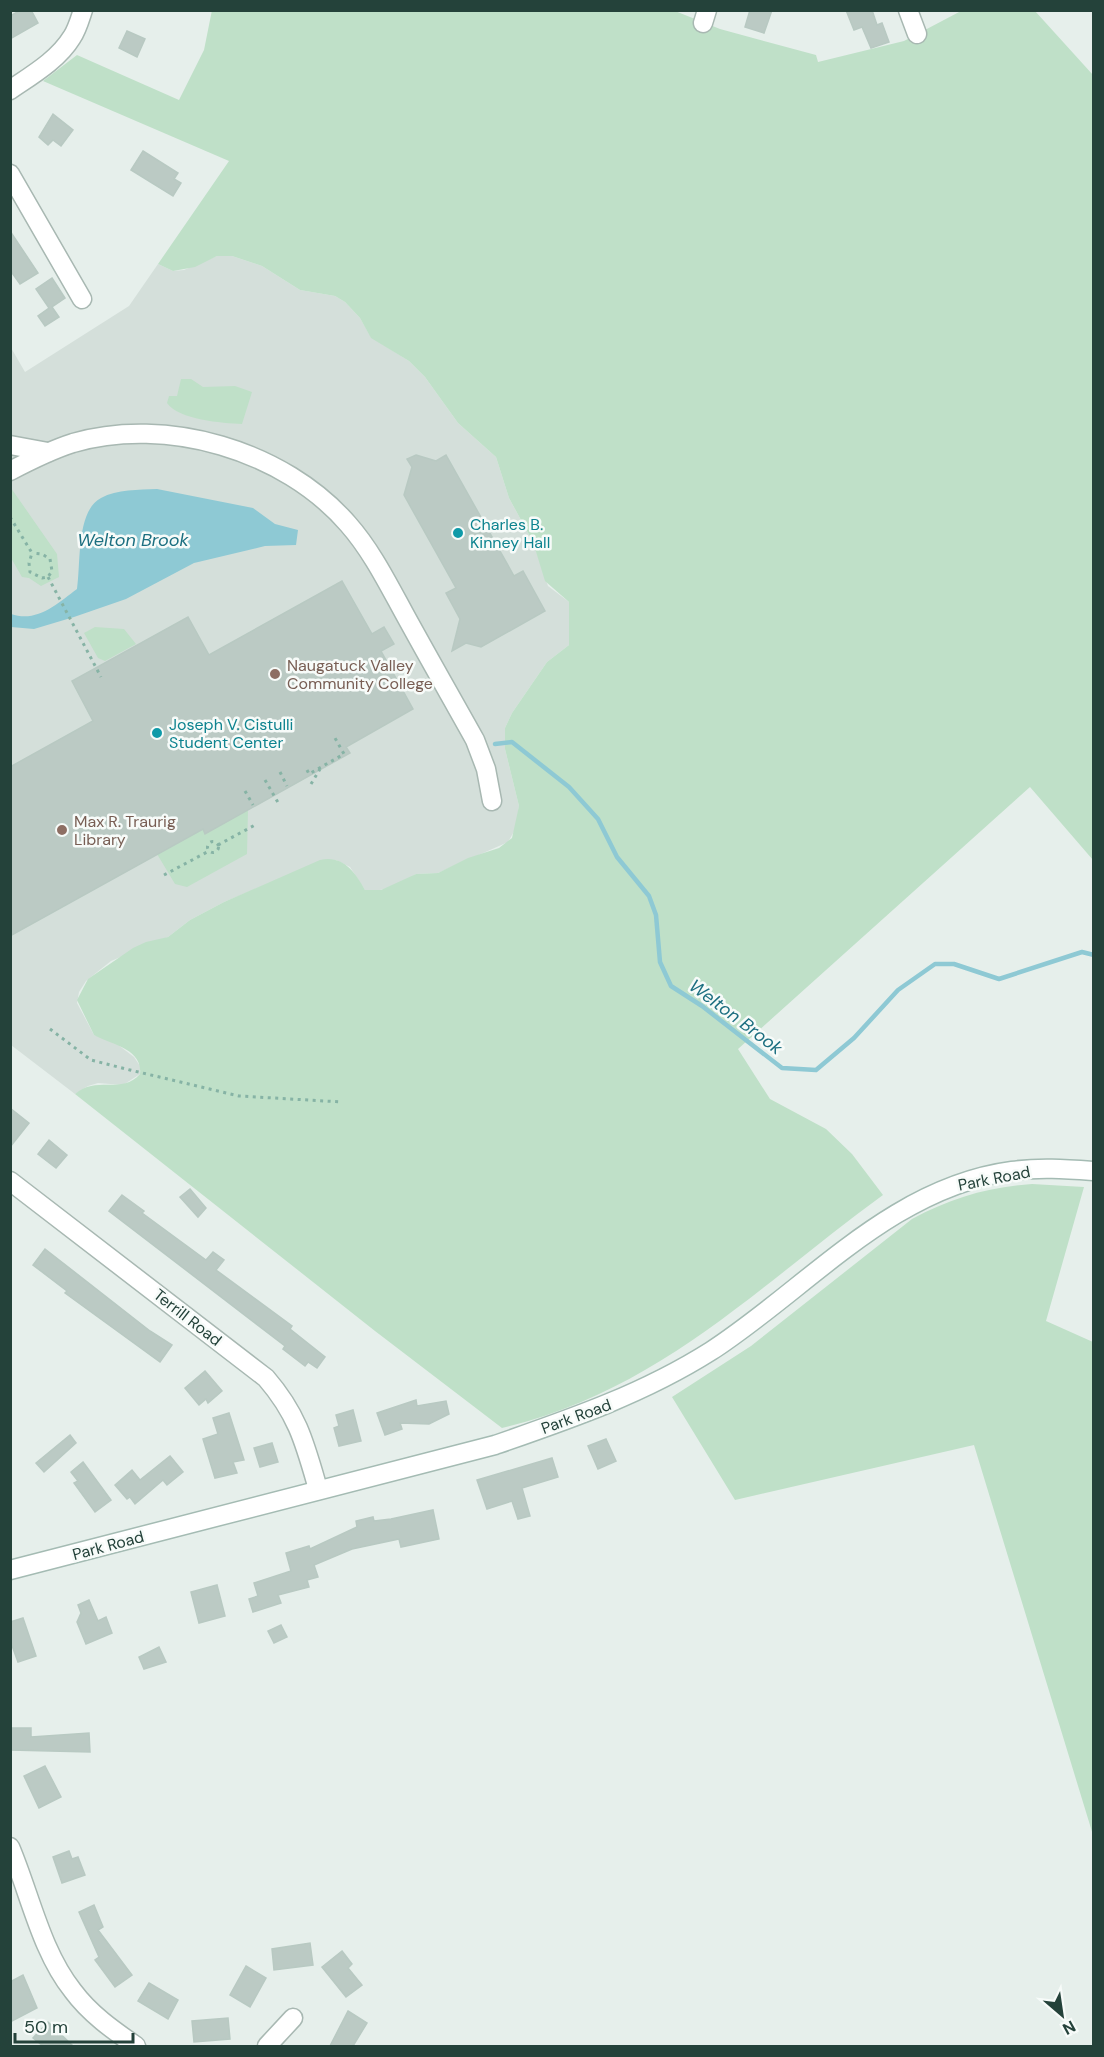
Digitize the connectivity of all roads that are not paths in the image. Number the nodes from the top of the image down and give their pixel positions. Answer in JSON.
{"nodes":[{"id":1,"x":83,"y":10,"type":"edge"},
{"id":2,"x":908,"y":10,"type":"edge"},
{"id":3,"x":917,"y":34,"type":"dead end"},
{"id":4,"x":10,"y":90,"type":"edge"},
{"id":5,"x":10,"y":174,"type":"edge"},
{"id":6,"x":82,"y":299,"type":"dead end"},
{"id":7,"x":10,"y":445,"type":"edge"},
{"id":8,"x":48,"y":452,"type":"junction"},
{"id":9,"x":10,"y":471,"type":"edge"},
{"id":10,"x":492,"y":801,"type":"dead end"},
{"id":11,"x":1094,"y":1171,"type":"edge"},
{"id":12,"x":10,"y":1181,"type":"edge"},
{"id":13,"x":318,"y":1489,"type":"junction"},
{"id":14,"x":10,"y":1570,"type":"edge"},
{"id":15,"x":10,"y":1847,"type":"edge"},
{"id":16,"x":293,"y":2018,"type":"dead end"},
{"id":17,"x":136,"y":2046,"type":"edge"},
{"id":18,"x":267,"y":2046,"type":"edge"}],
"edges":[{"from":1,"to":4,"type":"street"},
{"from":2,"to":3,"type":"street"},
{"from":5,"to":6,"type":"street"},
{"from":7,"to":8,"type":"street"},
{"from":8,"to":9,"type":"street"},
{"from":8,"to":10,"type":"street"},
{"from":11,"to":13,"type":"street","name":"Park Road"},
{"from":12,"to":13,"type":"street","name":"Terrill Road"},
{"from":13,"to":14,"type":"street","name":"Park Road"},
{"from":15,"to":17,"type":"street"},
{"from":16,"to":18,"type":"street"}]}
